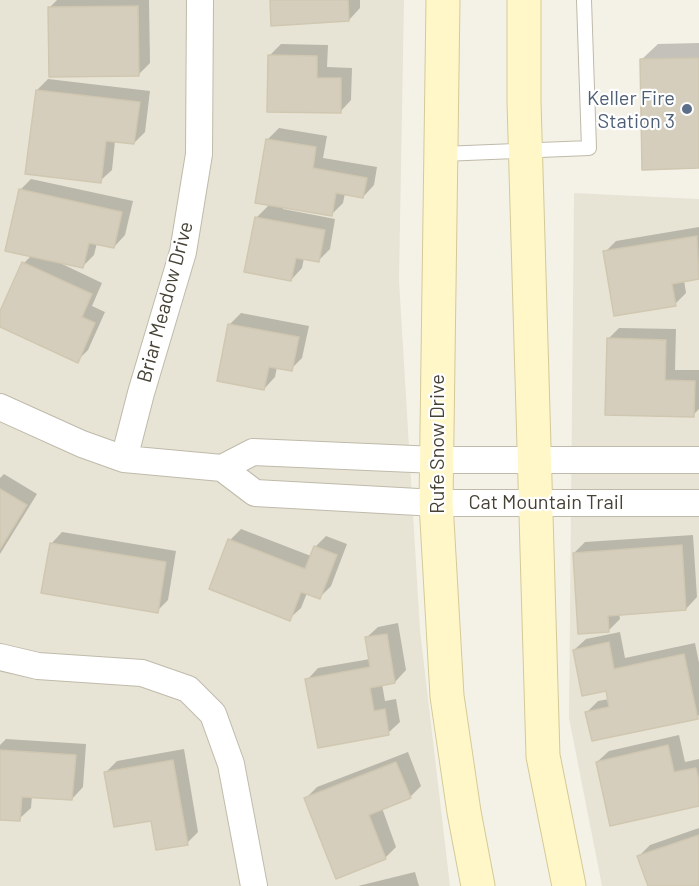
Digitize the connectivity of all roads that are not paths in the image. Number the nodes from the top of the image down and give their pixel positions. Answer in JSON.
{"nodes":[{"id":1,"x":200,"y":0,"type":"edge"},
{"id":2,"x":443,"y":0,"type":"edge"},
{"id":3,"x":524,"y":0,"type":"edge"},
{"id":4,"x":584,"y":0,"type":"edge"},
{"id":5,"x":526,"y":152,"type":"junction"},
{"id":6,"x":442,"y":154,"type":"junction"},
{"id":7,"x":0,"y":407,"type":"edge"},
{"id":8,"x":124,"y":459,"type":"junction"},
{"id":9,"x":436,"y":460,"type":"junction"},
{"id":10,"x":699,"y":460,"type":"edge"},
{"id":11,"x":535,"y":461,"type":"junction"},
{"id":12,"x":222,"y":468,"type":"junction"},
{"id":13,"x":536,"y":502,"type":"junction"},
{"id":14,"x":436,"y":503,"type":"junction"},
{"id":15,"x":699,"y":503,"type":"edge"},
{"id":16,"x":0,"y":657,"type":"edge"},
{"id":17,"x":254,"y":886,"type":"edge"},
{"id":18,"x":478,"y":886,"type":"edge"},
{"id":19,"x":569,"y":886,"type":"edge"}],
"edges":[{"from":1,"to":8,"type":"street","name":"Briar Meadow Drive"},
{"from":2,"to":6,"type":"main road","name":"Rufe Snow Drive"},
{"from":3,"to":5,"type":"main road"},
{"from":4,"to":5,"type":"lane"},
{"from":5,"to":6,"type":"lane"},
{"from":5,"to":11,"type":"main road"},
{"from":6,"to":9,"type":"main road","name":"Rufe Snow Drive"},
{"from":7,"to":8,"type":"street"},
{"from":8,"to":12,"type":"street"},
{"from":9,"to":11,"type":"street","name":"Cat Mountain Trail"},
{"from":9,"to":12,"type":"street","name":"Cat Mountain Trail"},
{"from":9,"to":14,"type":"main road","name":"Rufe Snow Drive"},
{"from":10,"to":11,"type":"street","name":"Cat Mountain Trail"},
{"from":11,"to":13,"type":"main road"},
{"from":12,"to":14,"type":"street","name":"Cat Mountain Trail"},
{"from":13,"to":14,"type":"street","name":"Cat Mountain Trail"},
{"from":13,"to":15,"type":"street","name":"Cat Mountain Trail"},
{"from":13,"to":19,"type":"main road"},
{"from":14,"to":18,"type":"main road","name":"Rufe Snow Drive"},
{"from":16,"to":17,"type":"street"}]}
